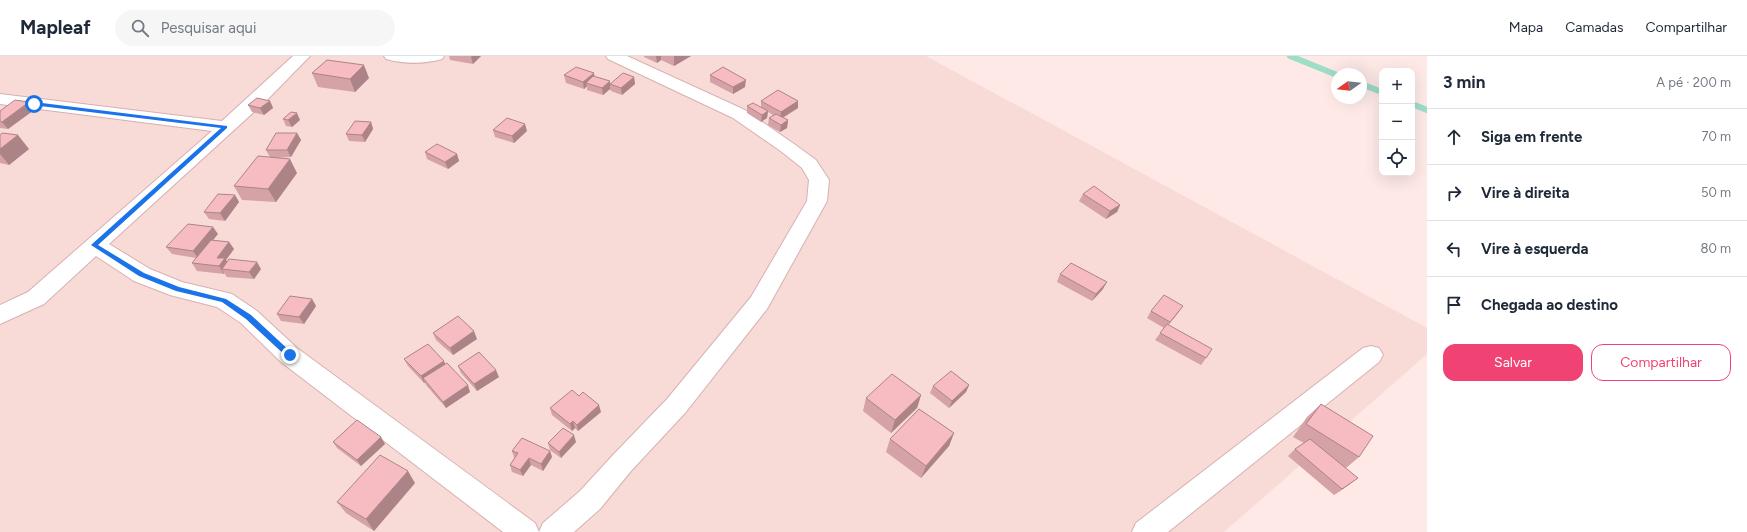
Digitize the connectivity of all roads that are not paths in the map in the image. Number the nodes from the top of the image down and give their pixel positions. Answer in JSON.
{"nodes":[{"id":1,"x":302,"y":56,"type":"edge"},
{"id":2,"x":392,"y":56,"type":"edge"},
{"id":3,"x":436,"y":56,"type":"edge"},
{"id":4,"x":614,"y":56,"type":"edge"},
{"id":5,"x":0,"y":99,"type":"edge"},
{"id":6,"x":226,"y":127,"type":"junction"},
{"id":7,"x":94,"y":245,"type":"junction"},
{"id":8,"x":36,"y":298,"type":"junction"},
{"id":9,"x":0,"y":315,"type":"edge"},
{"id":10,"x":0,"y":328,"type":"edge"},
{"id":11,"x":1371,"y":355,"type":"dead end"},
{"id":12,"x":525,"y":532,"type":"edge"},
{"id":13,"x":553,"y":532,"type":"edge"},
{"id":14,"x":1146,"y":532,"type":"edge"}],
"edges":[{"from":1,"to":6,"type":"street"},
{"from":2,"to":3,"type":"street"},
{"from":4,"to":13,"type":"street"},
{"from":5,"to":6,"type":"street"},
{"from":6,"to":7,"type":"street"},
{"from":7,"to":8,"type":"street"},
{"from":7,"to":12,"type":"street"},
{"from":8,"to":9,"type":"street"},
{"from":8,"to":10,"type":"street"},
{"from":11,"to":14,"type":"street"}]}
